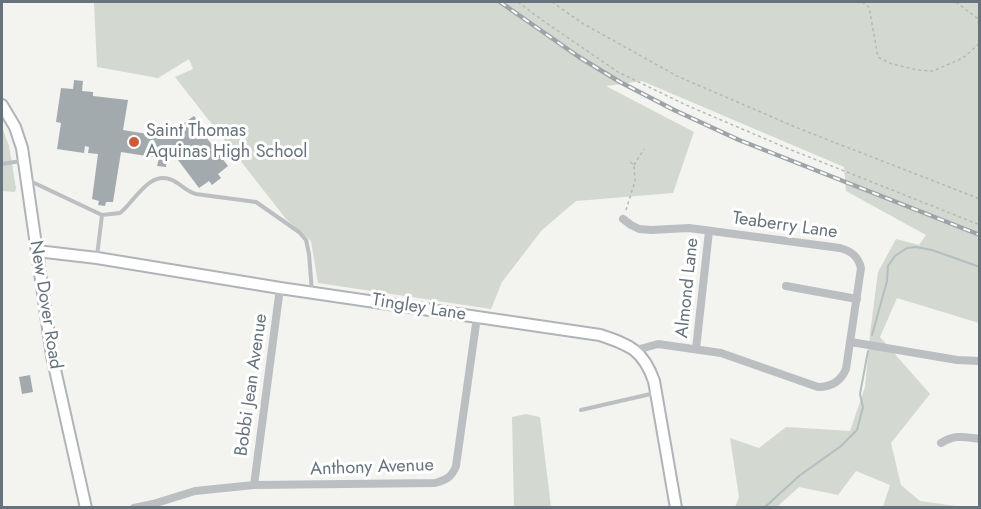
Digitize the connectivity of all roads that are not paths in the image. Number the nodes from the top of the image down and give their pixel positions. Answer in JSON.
{"nodes":[{"id":1,"x":2,"y":105,"type":"edge"},
{"id":2,"x":24,"y":160,"type":"junction"},
{"id":3,"x":2,"y":164,"type":"edge"},
{"id":4,"x":27,"y":180,"type":"junction"},
{"id":5,"x":102,"y":215,"type":"junction"},
{"id":6,"x":622,"y":219,"type":"road end"},
{"id":7,"x":709,"y":231,"type":"junction"},
{"id":8,"x":37,"y":251,"type":"junction"},
{"id":9,"x":97,"y":258,"type":"junction"},
{"id":10,"x":786,"y":286,"type":"dead end"},
{"id":11,"x":280,"y":288,"type":"junction"},
{"id":12,"x":312,"y":292,"type":"junction"},
{"id":13,"x":857,"y":299,"type":"junction"},
{"id":14,"x":477,"y":317,"type":"junction"},
{"id":15,"x":851,"y":342,"type":"junction"},
{"id":16,"x":696,"y":349,"type":"junction"},
{"id":17,"x":636,"y":350,"type":"junction"},
{"id":18,"x":980,"y":361,"type":"edge"},
{"id":19,"x":656,"y":393,"type":"junction"},
{"id":20,"x":581,"y":410,"type":"dead end"},
{"id":21,"x":980,"y":439,"type":"edge"},
{"id":22,"x":942,"y":443,"type":"dead end"},
{"id":23,"x":254,"y":485,"type":"junction"},
{"id":24,"x":86,"y":507,"type":"edge"},
{"id":25,"x":134,"y":507,"type":"edge"},
{"id":26,"x":676,"y":507,"type":"edge"}],
"edges":[{"from":1,"to":2,"type":"street","name":"New Dover Road"},
{"from":2,"to":3,"type":"lane"},
{"from":2,"to":4,"type":"street","name":"New Dover Road"},
{"from":4,"to":5,"type":"lane"},
{"from":4,"to":8,"type":"street","name":"New Dover Road"},
{"from":5,"to":9,"type":"lane"},
{"from":5,"to":12,"type":"lane"},
{"from":6,"to":7,"type":"street","name":"Teaberry Lane"},
{"from":7,"to":13,"type":"street","name":"Teaberry Lane"},
{"from":7,"to":16,"type":"street","name":"Almond Lane"},
{"from":8,"to":9,"type":"street","name":"Tingley Lane"},
{"from":8,"to":24,"type":"street","name":"New Dover Road"},
{"from":9,"to":11,"type":"street","name":"Tingley Lane"},
{"from":10,"to":13,"type":"street"},
{"from":11,"to":12,"type":"street","name":"Tingley Lane"},
{"from":11,"to":23,"type":"street","name":"Bobbi Jean Avenue"},
{"from":12,"to":14,"type":"street","name":"Tingley Lane"},
{"from":13,"to":15,"type":"street","name":"Teaberry Lane"},
{"from":14,"to":17,"type":"street","name":"Tingley Lane"},
{"from":14,"to":23,"type":"street","name":"Anthony Avenue"},
{"from":15,"to":16,"type":"street","name":"Teaberry Lane"},
{"from":15,"to":18,"type":"street"},
{"from":16,"to":17,"type":"street","name":"Teaberry Lane"},
{"from":17,"to":19,"type":"street"},
{"from":19,"to":20,"type":"lane"},
{"from":19,"to":26,"type":"street"},
{"from":21,"to":22,"type":"street"},
{"from":23,"to":25,"type":"street","name":"Anthony Avenue"}]}
